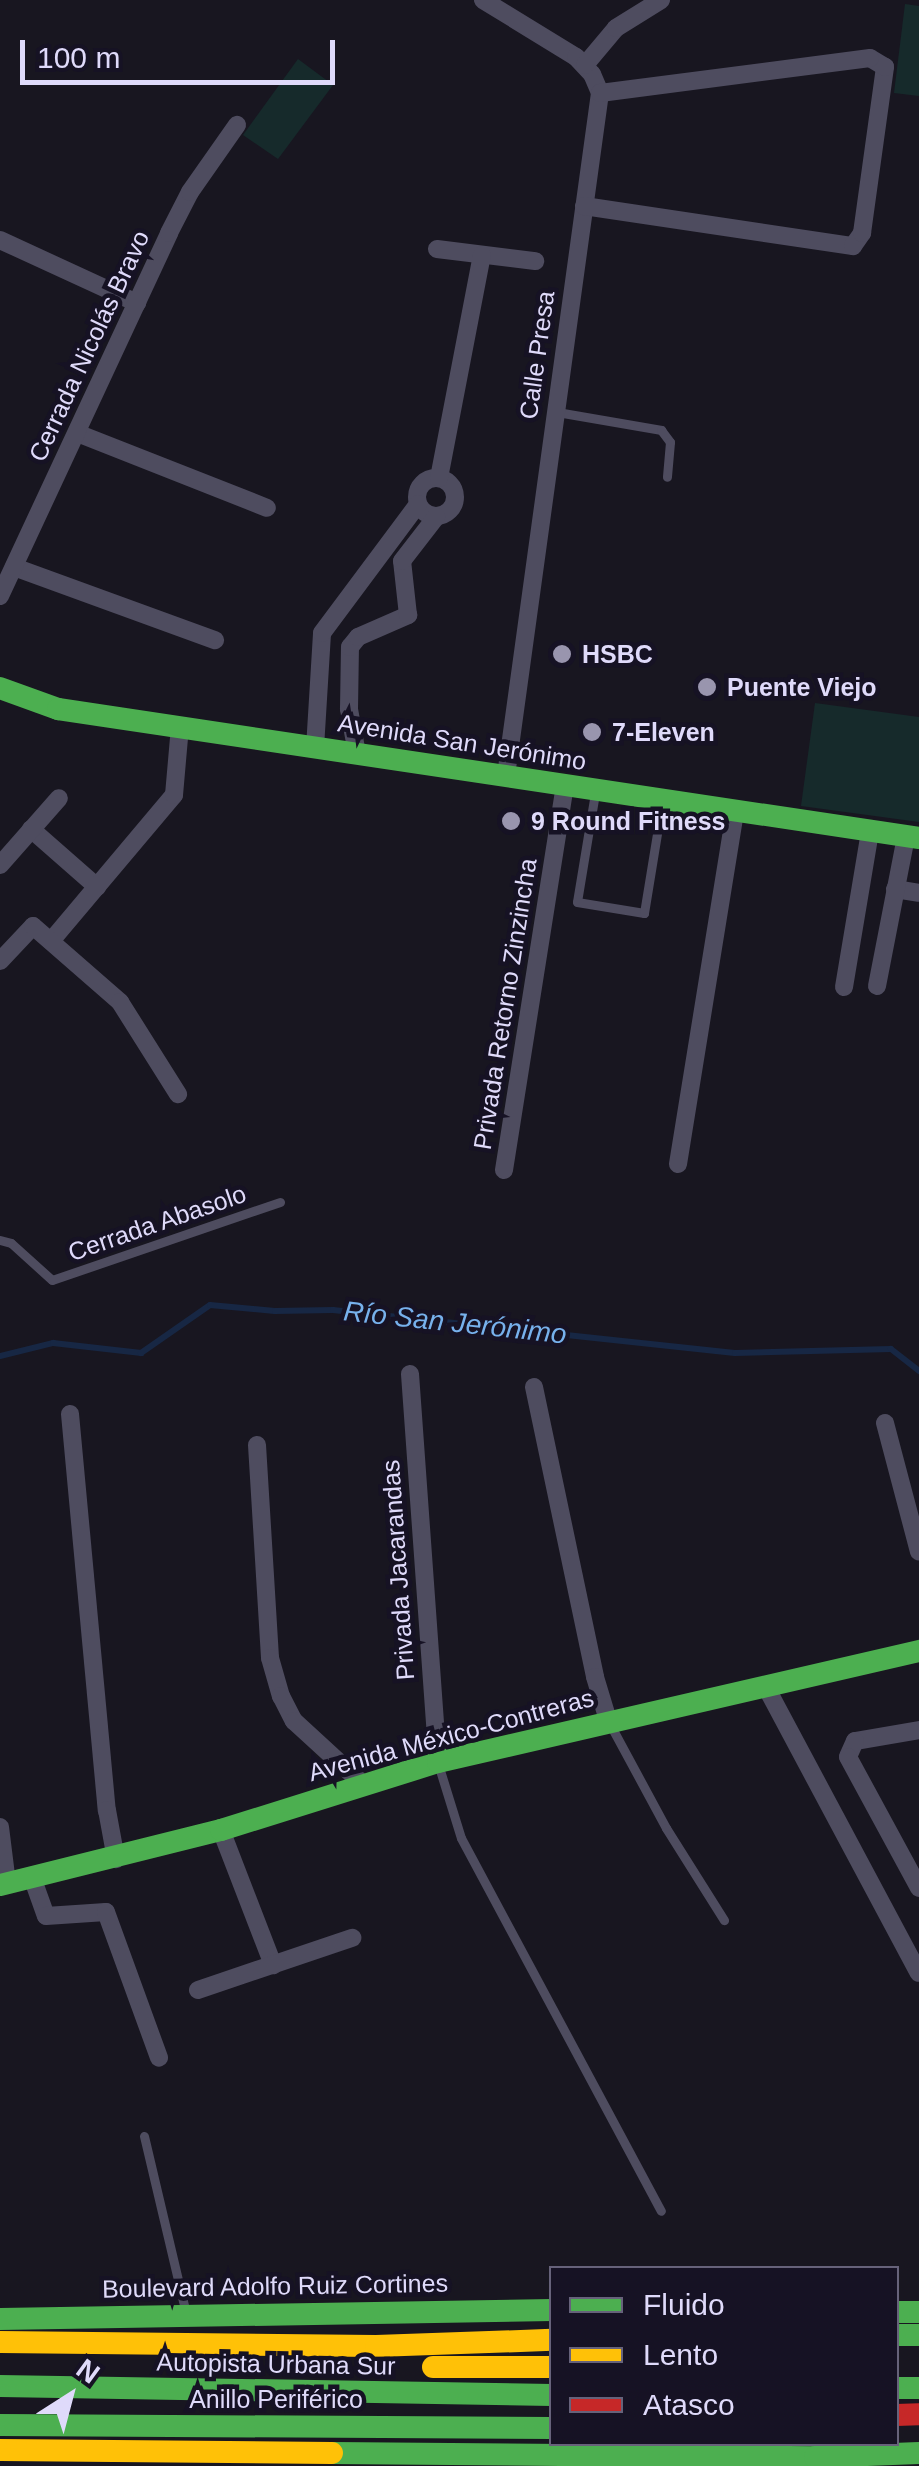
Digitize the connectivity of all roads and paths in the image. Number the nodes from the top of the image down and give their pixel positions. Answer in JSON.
{"nodes":[{"id":1,"x":484,"y":0,"type":"edge"},
{"id":2,"x":661,"y":0,"type":"edge"},
{"id":3,"x":585,"y":66,"type":"junction"},
{"id":4,"x":600,"y":93,"type":"junction"},
{"id":5,"x":237,"y":125,"type":"dead end"},
{"id":6,"x":584,"y":206,"type":"junction"},
{"id":7,"x":0,"y":240,"type":"edge"},
{"id":8,"x":437,"y":249,"type":"dead end"},
{"id":9,"x":482,"y":254,"type":"junction"},
{"id":10,"x":535,"y":261,"type":"dead end"},
{"id":11,"x":137,"y":303,"type":"junction"},
{"id":12,"x":554,"y":411,"type":"junction"},
{"id":13,"x":77,"y":432,"type":"junction"},
{"id":14,"x":667,"y":476,"type":"dead end"},
{"id":15,"x":439,"y":478,"type":"junction"},
{"id":16,"x":418,"y":504,"type":"junction"},
{"id":17,"x":268,"y":508,"type":"dead end"},
{"id":18,"x":436,"y":517,"type":"junction"},
{"id":19,"x":14,"y":567,"type":"junction"},
{"id":20,"x":0,"y":596,"type":"edge"},
{"id":21,"x":215,"y":640,"type":"dead end"},
{"id":22,"x":0,"y":688,"type":"edge"},
{"id":23,"x":180,"y":727,"type":"junction"},
{"id":24,"x":315,"y":748,"type":"junction"},
{"id":25,"x":357,"y":754,"type":"junction"},
{"id":26,"x":506,"y":776,"type":"junction"},
{"id":27,"x":566,"y":786,"type":"junction"},
{"id":28,"x":595,"y":791,"type":"junction"},
{"id":29,"x":59,"y":798,"type":"dead end"},
{"id":30,"x":662,"y":801,"type":"junction"},
{"id":31,"x":735,"y":812,"type":"junction"},
{"id":32,"x":31,"y":829,"type":"junction"},
{"id":33,"x":870,"y":832,"type":"junction"},
{"id":34,"x":912,"y":838,"type":"edge"},
{"id":35,"x":0,"y":864,"type":"edge"},
{"id":36,"x":96,"y":887,"type":"junction"},
{"id":37,"x":896,"y":888,"type":"junction"},
{"id":38,"x":919,"y":893,"type":"edge"},
{"id":39,"x":51,"y":941,"type":"junction"},
{"id":40,"x":0,"y":961,"type":"edge"},
{"id":41,"x":876,"y":986,"type":"dead end"},
{"id":42,"x":844,"y":987,"type":"dead end"},
{"id":43,"x":178,"y":1094,"type":"dead end"},
{"id":44,"x":678,"y":1164,"type":"dead end"},
{"id":45,"x":504,"y":1170,"type":"dead end"},
{"id":46,"x":280,"y":1202,"type":"dead end"},
{"id":47,"x":0,"y":1240,"type":"edge"},
{"id":48,"x":410,"y":1374,"type":"dead end"},
{"id":49,"x":534,"y":1386,"type":"dead end"},
{"id":50,"x":70,"y":1414,"type":"dead end"},
{"id":51,"x":886,"y":1422,"type":"dead end"},
{"id":52,"x":257,"y":1445,"type":"dead end"},
{"id":53,"x":919,"y":1552,"type":"edge"},
{"id":54,"x":919,"y":1651,"type":"edge"},
{"id":55,"x":766,"y":1688,"type":"junction"},
{"id":56,"x":608,"y":1720,"type":"junction"},
{"id":57,"x":919,"y":1730,"type":"edge"},
{"id":58,"x":438,"y":1762,"type":"junction"},
{"id":59,"x":365,"y":1786,"type":"junction"},
{"id":60,"x":0,"y":1827,"type":"edge"},
{"id":61,"x":221,"y":1830,"type":"junction"},
{"id":62,"x":116,"y":1859,"type":"junction"},
{"id":63,"x":32,"y":1876,"type":"junction"},
{"id":64,"x":3,"y":1884,"type":"edge"},
{"id":65,"x":919,"y":1888,"type":"edge"},
{"id":66,"x":724,"y":1920,"type":"dead end"},
{"id":67,"x":352,"y":1938,"type":"dead end"},
{"id":68,"x":273,"y":1965,"type":"junction"},
{"id":69,"x":919,"y":1973,"type":"edge"},
{"id":70,"x":198,"y":1990,"type":"dead end"},
{"id":71,"x":159,"y":2058,"type":"dead end"},
{"id":72,"x":144,"y":2136,"type":"dead end"},
{"id":73,"x":661,"y":2210,"type":"dead end"},
{"id":74,"x":549,"y":2310,"type":"edge"},
{"id":75,"x":187,"y":2315,"type":"junction"},
{"id":76,"x":75,"y":2316,"type":"junction"},
{"id":77,"x":0,"y":2319,"type":"edge"},
{"id":78,"x":0,"y":2339,"type":"edge"},
{"id":79,"x":549,"y":2340,"type":"edge"},
{"id":80,"x":0,"y":2363,"type":"edge"},
{"id":81,"x":549,"y":2367,"type":"edge"},
{"id":82,"x":0,"y":2386,"type":"edge"},
{"id":83,"x":549,"y":2396,"type":"edge"},
{"id":84,"x":0,"y":2408,"type":"edge"},
{"id":85,"x":549,"y":2414,"type":"edge"},
{"id":86,"x":0,"y":2425,"type":"edge"},
{"id":87,"x":372,"y":2427,"type":"junction"},
{"id":88,"x":549,"y":2428,"type":"edge"},
{"id":89,"x":0,"y":2450,"type":"edge"},
{"id":90,"x":919,"y":2453,"type":"edge"},
{"id":91,"x":171,"y":2466,"type":"edge"}],
"edges":[{"from":1,"to":3,"type":"street"},
{"from":2,"to":3,"type":"street"},
{"from":3,"to":4,"type":"street"},
{"from":4,"to":6,"type":"street","name":"Calle Presa"},
{"from":4,"to":6,"type":"street"},
{"from":5,"to":11,"type":"street","name":"Cerrada Nicolás Bravo"},
{"from":6,"to":12,"type":"street","name":"Calle Presa"},
{"from":7,"to":11,"type":"street"},
{"from":8,"to":9,"type":"street"},
{"from":9,"to":10,"type":"street"},
{"from":9,"to":15,"type":"street"},
{"from":11,"to":13,"type":"street","name":"Cerrada Nicolás Bravo"},
{"from":12,"to":14,"type":"lane"},
{"from":12,"to":26,"type":"street","name":"Calle Presa"},
{"from":13,"to":17,"type":"street"},
{"from":13,"to":19,"type":"street","name":"Cerrada Nicolás Bravo"},
{"from":15,"to":16,"type":"street"},
{"from":15,"to":18,"type":"street"},
{"from":16,"to":18,"type":"street"},
{"from":16,"to":24,"type":"street"},
{"from":18,"to":25,"type":"street"},
{"from":19,"to":20,"type":"street","name":"Cerrada Nicolás Bravo"},
{"from":19,"to":21,"type":"street"},
{"from":22,"to":23,"type":"main road","name":"Avenida San Jerónimo"},
{"from":23,"to":24,"type":"main road","name":"Avenida San Jerónimo"},
{"from":23,"to":36,"type":"street"},
{"from":24,"to":25,"type":"main road","name":"Avenida San Jerónimo"},
{"from":25,"to":26,"type":"main road","name":"Avenida San Jerónimo"},
{"from":26,"to":27,"type":"main road","name":"Avenida San Jerónimo"},
{"from":27,"to":28,"type":"main road","name":"Avenida San Jerónimo"},
{"from":27,"to":45,"type":"street","name":"Privada Retorno Zinzincha"},
{"from":28,"to":30,"type":"main road","name":"Avenida San Jerónimo"},
{"from":28,"to":30,"type":"lane"},
{"from":29,"to":32,"type":"street"},
{"from":30,"to":31,"type":"main road","name":"Avenida San Jerónimo"},
{"from":31,"to":33,"type":"main road","name":"Avenida San Jerónimo"},
{"from":31,"to":44,"type":"street"},
{"from":32,"to":35,"type":"street"},
{"from":32,"to":36,"type":"street"},
{"from":33,"to":34,"type":"main road","name":"Avenida San Jerónimo"},
{"from":33,"to":42,"type":"street"},
{"from":34,"to":37,"type":"street"},
{"from":36,"to":39,"type":"street"},
{"from":37,"to":38,"type":"street"},
{"from":37,"to":41,"type":"street"},
{"from":39,"to":40,"type":"street"},
{"from":39,"to":43,"type":"street"},
{"from":46,"to":47,"type":"lane","name":"Cerrada Abasolo"},
{"from":48,"to":58,"type":"street","name":"Privada Jacarandas"},
{"from":49,"to":56,"type":"street"},
{"from":50,"to":62,"type":"street"},
{"from":51,"to":53,"type":"street"},
{"from":52,"to":59,"type":"street"},
{"from":54,"to":55,"type":"main road","name":"Avenida México-Contreras"},
{"from":55,"to":56,"type":"main road","name":"Avenida México-Contreras"},
{"from":55,"to":69,"type":"street"},
{"from":56,"to":58,"type":"main road","name":"Avenida México-Contreras"},
{"from":56,"to":66,"type":"lane"},
{"from":57,"to":65,"type":"street"},
{"from":58,"to":59,"type":"main road","name":"Avenida México-Contreras"},
{"from":58,"to":73,"type":"lane"},
{"from":59,"to":61,"type":"main road","name":"Avenida México-Contreras"},
{"from":60,"to":64,"type":"street"},
{"from":61,"to":62,"type":"main road","name":"Avenida México-Contreras"},
{"from":61,"to":68,"type":"street"},
{"from":62,"to":63,"type":"main road","name":"Avenida México-Contreras"},
{"from":63,"to":64,"type":"main road","name":"Avenida México-Contreras"},
{"from":63,"to":71,"type":"street"},
{"from":67,"to":68,"type":"street"},
{"from":68,"to":70,"type":"street"},
{"from":72,"to":75,"type":"lane"},
{"from":74,"to":75,"type":"main road","name":"Boulevard Adolfo Ruiz Cortines"},
{"from":75,"to":76,"type":"main road","name":"Boulevard Adolfo Ruiz Cortines"},
{"from":76,"to":77,"type":"main road","name":"Boulevard Adolfo Ruiz Cortines"},
{"from":76,"to":78,"type":"main road"},
{"from":78,"to":79,"type":"main road"},
{"from":80,"to":81,"type":"main road","name":"Anillo Periférico"},
{"from":82,"to":83,"type":"main road","name":"Autopista Urbana Sur"},
{"from":84,"to":85,"type":"main road","name":"Autopista Urbana Sur"},
{"from":86,"to":87,"type":"main road","name":"Anillo Periférico"},
{"from":87,"to":88,"type":"main road","name":"Anillo Periférico"},
{"from":87,"to":91,"type":"main road"},
{"from":89,"to":90,"type":"main road","bridge":true}]}
